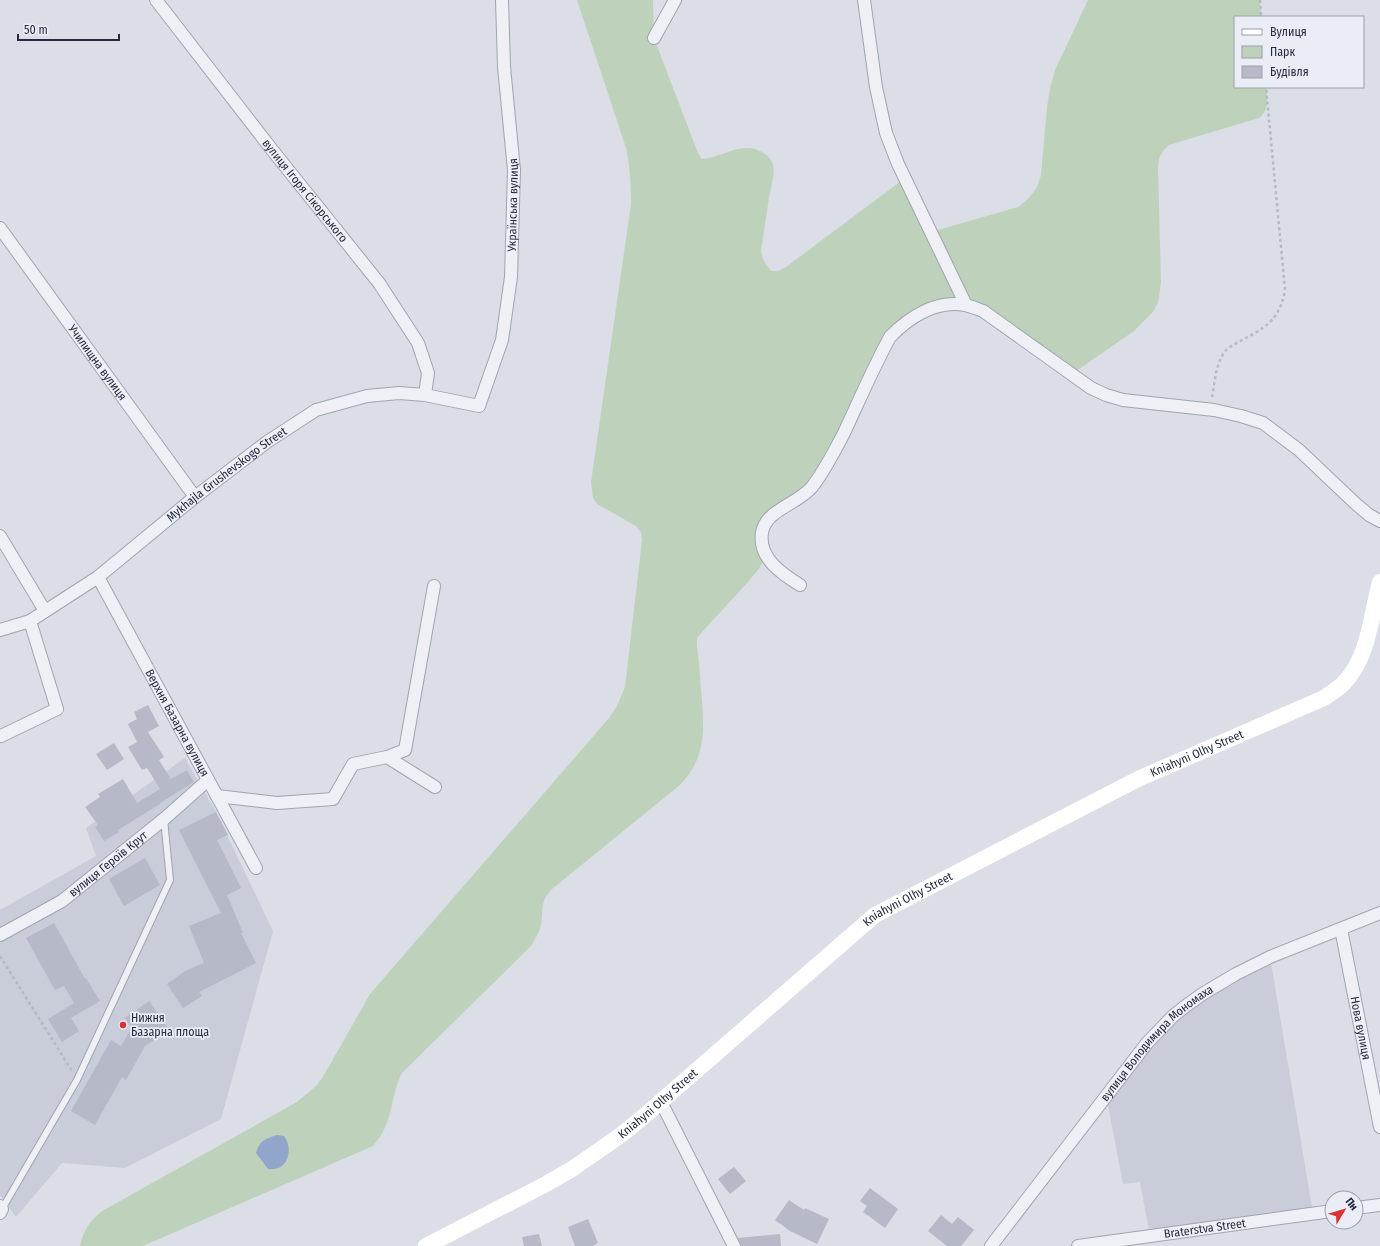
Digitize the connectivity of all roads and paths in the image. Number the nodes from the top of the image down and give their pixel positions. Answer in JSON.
{"nodes":[{"id":1,"x":156,"y":0,"type":"edge"},
{"id":2,"x":502,"y":0,"type":"edge"},
{"id":3,"x":676,"y":0,"type":"edge"},
{"id":4,"x":864,"y":0,"type":"edge"},
{"id":5,"x":1260,"y":0,"type":"edge"},
{"id":6,"x":1261,"y":16,"type":"edge"},
{"id":7,"x":654,"y":38,"type":"dead end"},
{"id":8,"x":1266,"y":88,"type":"edge"},
{"id":9,"x":0,"y":228,"type":"edge"},
{"id":10,"x":966,"y":305,"type":"junction"},
{"id":11,"x":425,"y":394,"type":"junction"},
{"id":12,"x":479,"y":406,"type":"joint"},
{"id":13,"x":1209,"y":409,"type":"junction"},
{"id":14,"x":195,"y":497,"type":"junction"},
{"id":15,"x":1380,"y":521,"type":"edge"},
{"id":16,"x":0,"y":536,"type":"edge"},
{"id":17,"x":98,"y":577,"type":"junction"},
{"id":18,"x":1380,"y":582,"type":"edge"},
{"id":19,"x":800,"y":585,"type":"dead end"},
{"id":20,"x":434,"y":586,"type":"dead end"},
{"id":21,"x":45,"y":611,"type":"junction"},
{"id":22,"x":30,"y":621,"type":"junction"},
{"id":23,"x":0,"y":630,"type":"edge"},
{"id":24,"x":1,"y":736,"type":"dead end"},
{"id":25,"x":387,"y":757,"type":"junction"},
{"id":26,"x":208,"y":780,"type":"junction"},
{"id":27,"x":435,"y":787,"type":"dead end"},
{"id":28,"x":217,"y":796,"type":"junction"},
{"id":29,"x":164,"y":819,"type":"junction"},
{"id":30,"x":256,"y":868,"type":"dead end"},
{"id":31,"x":1380,"y":913,"type":"edge"},
{"id":32,"x":1341,"y":929,"type":"junction"},
{"id":33,"x":0,"y":935,"type":"edge"},
{"id":34,"x":0,"y":956,"type":"edge"},
{"id":35,"x":77,"y":1080,"type":"junction"},
{"id":36,"x":661,"y":1102,"type":"junction"},
{"id":37,"x":1380,"y":1127,"type":"edge"},
{"id":38,"x":1380,"y":1205,"type":"edge"},
{"id":39,"x":1364,"y":1207,"type":"edge"},
{"id":40,"x":1,"y":1209,"type":"edge"},
{"id":41,"x":1324,"y":1212,"type":"edge"},
{"id":42,"x":1164,"y":1240,"type":"edge"},
{"id":43,"x":426,"y":1246,"type":"edge"},
{"id":44,"x":734,"y":1246,"type":"edge"},
{"id":45,"x":991,"y":1246,"type":"edge"},
{"id":46,"x":1078,"y":1246,"type":"edge"}],
"edges":[{"from":1,"to":11,"type":"street","name":"вулиця Ігоря Сікорського"},
{"from":2,"to":12,"type":"street","name":"Українська вулиця"},
{"from":3,"to":7,"type":"street"},
{"from":4,"to":10,"type":"street"},
{"from":5,"to":6,"type":"path"},
{"from":8,"to":13,"type":"path"},
{"from":9,"to":14,"type":"street","name":"Училищна вулиця"},
{"from":10,"to":13,"type":"street"},
{"from":10,"to":19,"type":"street"},
{"from":11,"to":12,"type":"street","name":"Mykhajla Grushevskogo Street"},
{"from":11,"to":14,"type":"street","name":"Mykhajla Grushevskogo Street"},
{"from":13,"to":15,"type":"street"},
{"from":14,"to":17,"type":"street","name":"Mykhajla Grushevskogo Street"},
{"from":16,"to":21,"type":"street"},
{"from":17,"to":21,"type":"street","name":"Mykhajla Grushevskogo Street"},
{"from":17,"to":26,"type":"street","name":"Верхня Базарна вулиця"},
{"from":18,"to":36,"type":"street","name":"Kniahyni Olhy Street"},
{"from":20,"to":25,"type":"street"},
{"from":21,"to":22,"type":"street","name":"Mykhajla Grushevskogo Street"},
{"from":22,"to":23,"type":"street","name":"Mykhajla Grushevskogo Street"},
{"from":22,"to":24,"type":"street"},
{"from":25,"to":27,"type":"street"},
{"from":25,"to":28,"type":"street"},
{"from":26,"to":28,"type":"street","name":"Верхня Базарна вулиця"},
{"from":26,"to":29,"type":"street","name":"вулиця Героїв Крут"},
{"from":28,"to":30,"type":"street","name":"Верхня Базарна вулиця"},
{"from":29,"to":33,"type":"street","name":"вулиця Героїв Крут"},
{"from":29,"to":35,"type":"lane"},
{"from":31,"to":32,"type":"street","name":"вулиця Володимира Мономаха"},
{"from":32,"to":37,"type":"street","name":"Нова вулиця"},
{"from":32,"to":45,"type":"street","name":"вулиця Володимира Мономаха"},
{"from":34,"to":35,"type":"path"},
{"from":35,"to":40,"type":"lane"},
{"from":36,"to":43,"type":"street","name":"Kniahyni Olhy Street"},
{"from":36,"to":44,"type":"street"},
{"from":38,"to":39,"type":"street"},
{"from":41,"to":42,"type":"street","name":"Braterstva Street"},
{"from":42,"to":46,"type":"street","name":"Braterstva Street"}]}
